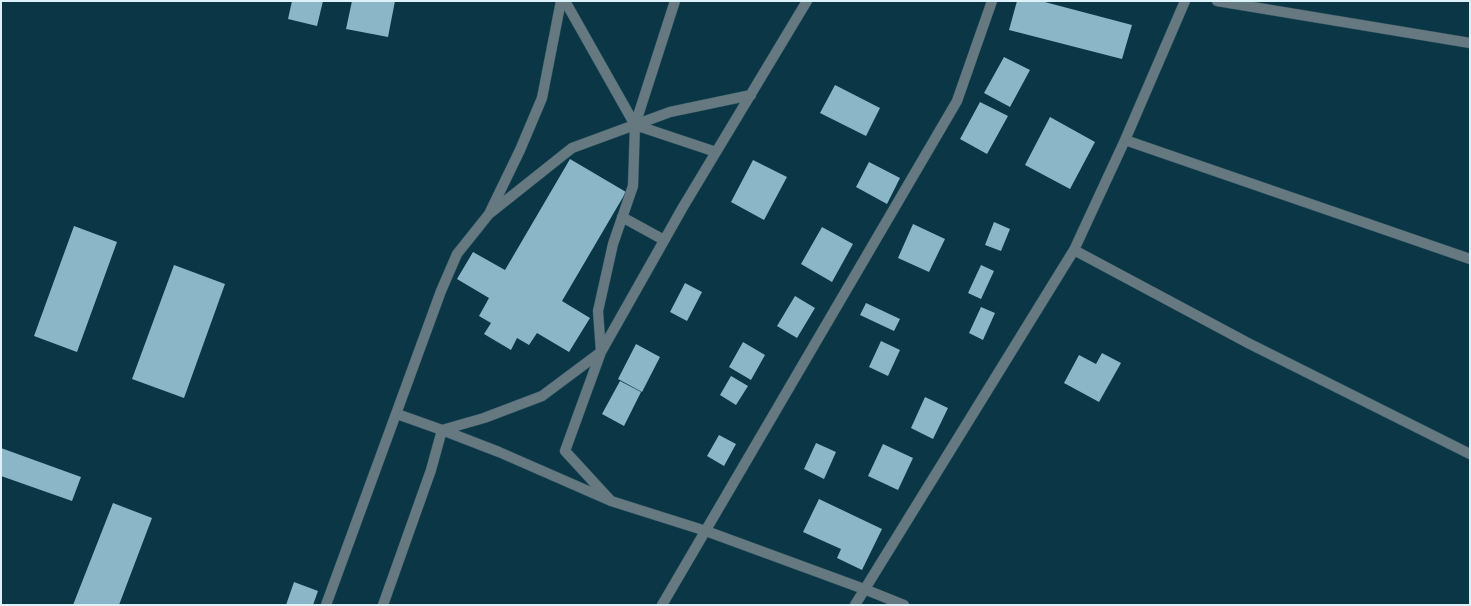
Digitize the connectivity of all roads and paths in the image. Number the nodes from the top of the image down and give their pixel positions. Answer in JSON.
{"nodes":[{"id":1,"x":561,"y":1,"type":"edge"},
{"id":2,"x":565,"y":1,"type":"edge"},
{"id":3,"x":675,"y":1,"type":"edge"},
{"id":4,"x":808,"y":1,"type":"edge"},
{"id":5,"x":992,"y":1,"type":"edge"},
{"id":6,"x":1185,"y":1,"type":"edge"},
{"id":7,"x":1217,"y":1,"type":"edge"},
{"id":8,"x":1470,"y":43,"type":"edge"},
{"id":9,"x":751,"y":95,"type":"junction"},
{"id":10,"x":635,"y":125,"type":"junction"},
{"id":11,"x":1125,"y":140,"type":"junction"},
{"id":12,"x":716,"y":152,"type":"junction"},
{"id":13,"x":489,"y":214,"type":"junction"},
{"id":14,"x":622,"y":217,"type":"junction"},
{"id":15,"x":664,"y":240,"type":"junction"},
{"id":16,"x":1074,"y":250,"type":"junction"},
{"id":17,"x":1470,"y":259,"type":"edge"},
{"id":18,"x":601,"y":352,"type":"junction"},
{"id":19,"x":397,"y":414,"type":"junction"},
{"id":20,"x":442,"y":430,"type":"junction"},
{"id":21,"x":1470,"y":454,"type":"edge"},
{"id":22,"x":611,"y":501,"type":"junction"},
{"id":23,"x":706,"y":531,"type":"junction"},
{"id":24,"x":864,"y":589,"type":"junction"},
{"id":25,"x":326,"y":605,"type":"edge"},
{"id":26,"x":383,"y":605,"type":"edge"},
{"id":27,"x":662,"y":605,"type":"edge"},
{"id":28,"x":855,"y":605,"type":"edge"},
{"id":29,"x":904,"y":605,"type":"edge"}],
"edges":[{"from":1,"to":13,"type":"street"},
{"from":2,"to":10,"type":"street"},
{"from":3,"to":10,"type":"street"},
{"from":4,"to":9,"type":"street"},
{"from":5,"to":23,"type":"street"},
{"from":6,"to":11,"type":"street"},
{"from":7,"to":8,"type":"street"},
{"from":9,"to":10,"type":"street"},
{"from":9,"to":12,"type":"street"},
{"from":10,"to":12,"type":"street"},
{"from":10,"to":13,"type":"street"},
{"from":10,"to":14,"type":"street"},
{"from":11,"to":16,"type":"street"},
{"from":11,"to":17,"type":"street"},
{"from":12,"to":15,"type":"street"},
{"from":13,"to":19,"type":"street"},
{"from":14,"to":15,"type":"street"},
{"from":14,"to":18,"type":"street"},
{"from":15,"to":18,"type":"street"},
{"from":16,"to":21,"type":"street"},
{"from":16,"to":24,"type":"street"},
{"from":18,"to":20,"type":"street"},
{"from":18,"to":22,"type":"street"},
{"from":19,"to":20,"type":"street"},
{"from":19,"to":25,"type":"street"},
{"from":20,"to":22,"type":"street"},
{"from":20,"to":26,"type":"street"},
{"from":22,"to":23,"type":"street"},
{"from":23,"to":24,"type":"street"},
{"from":23,"to":27,"type":"street"},
{"from":24,"to":28,"type":"street"},
{"from":24,"to":29,"type":"street"}]}
